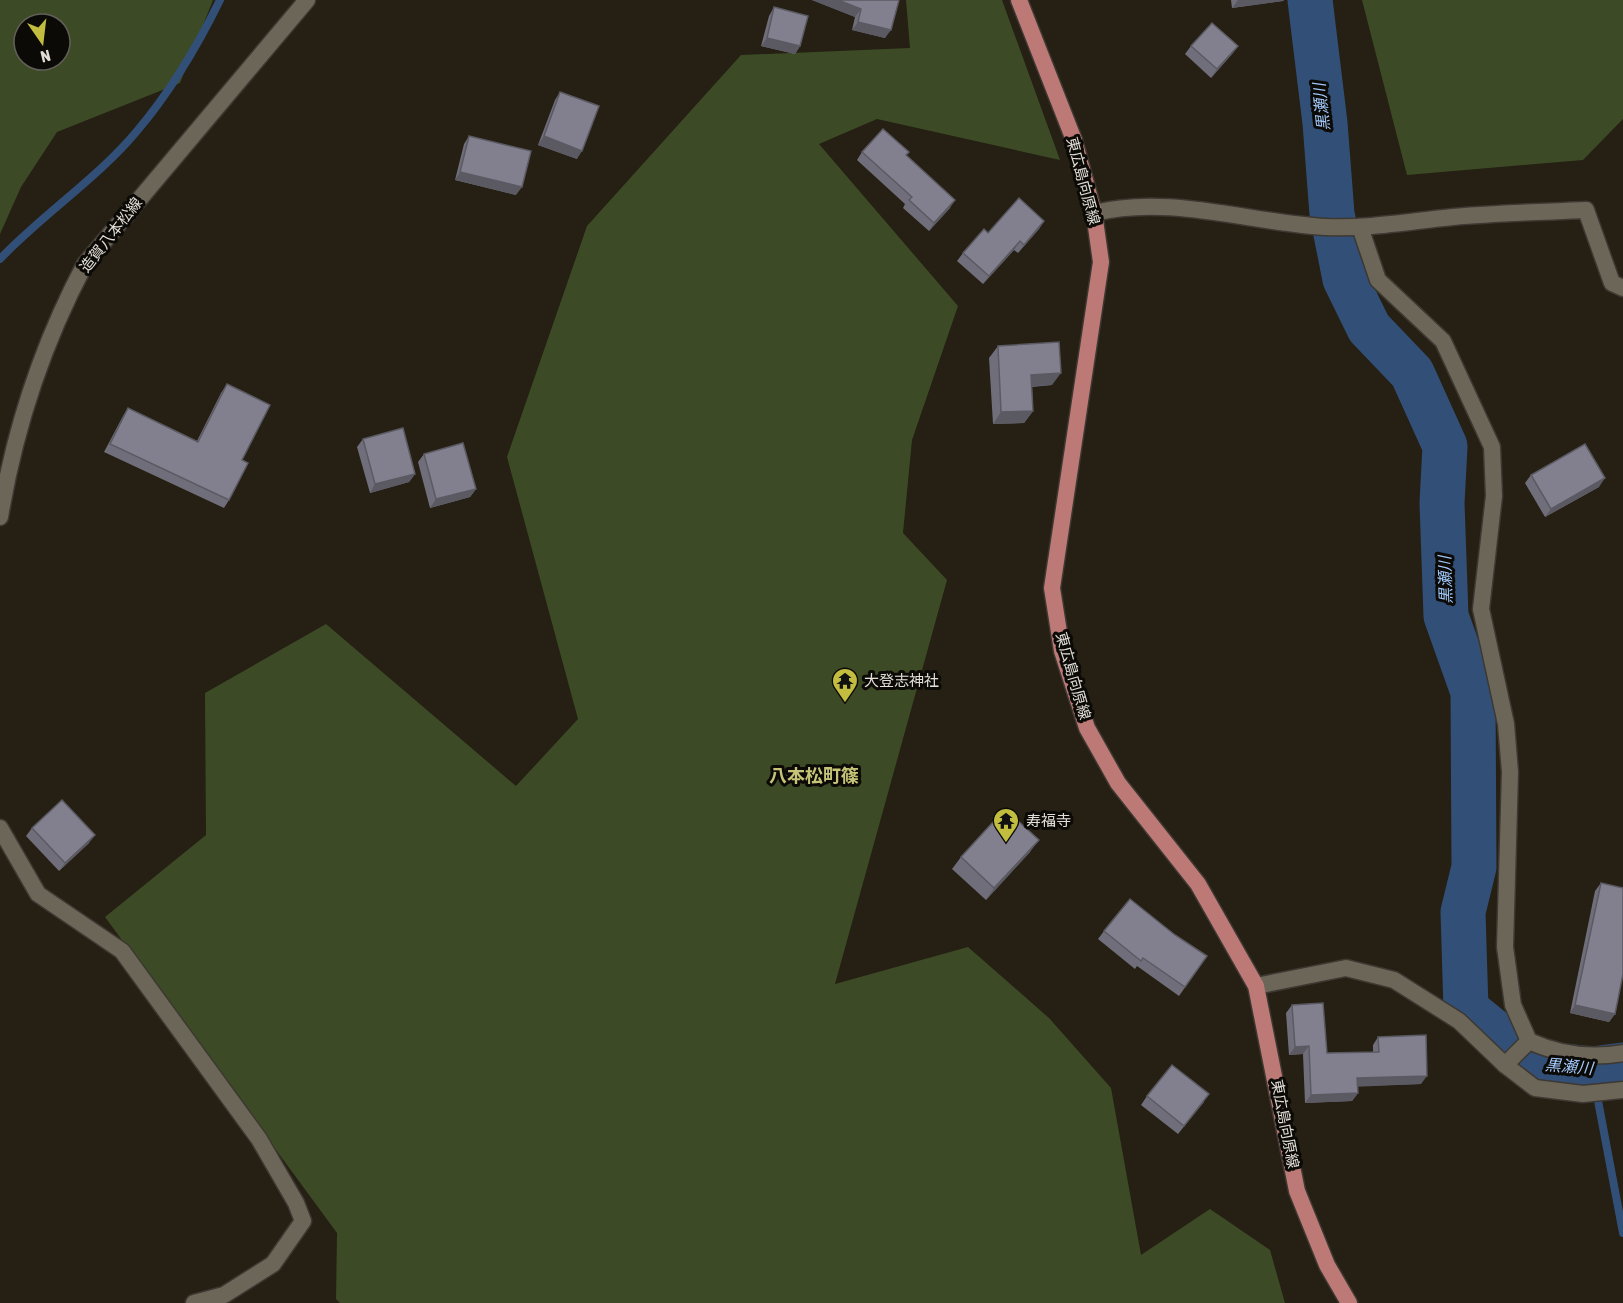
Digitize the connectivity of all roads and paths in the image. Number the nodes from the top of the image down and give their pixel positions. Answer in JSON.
{"nodes":[{"id":1,"x":307,"y":0,"type":"edge"},
{"id":2,"x":1019,"y":0,"type":"edge"},
{"id":3,"x":1094,"y":213,"type":"junction"},
{"id":4,"x":1353,"y":227,"type":"junction"},
{"id":5,"x":1623,"y":288,"type":"edge"},
{"id":6,"x":0,"y":517,"type":"edge"},
{"id":7,"x":0,"y":828,"type":"edge"},
{"id":8,"x":1256,"y":986,"type":"junction"},
{"id":9,"x":1526,"y":1044,"type":"junction"},
{"id":10,"x":1623,"y":1053,"type":"edge"},
{"id":11,"x":1507,"y":1062,"type":"junction"},
{"id":12,"x":1623,"y":1090,"type":"edge"},
{"id":13,"x":194,"y":1303,"type":"edge"},
{"id":14,"x":1349,"y":1303,"type":"edge"}],
"edges":[{"from":1,"to":6,"type":"street","name":"造賀八本松線"},
{"from":2,"to":3,"type":"main road","name":"東広島向原線"},
{"from":3,"to":4,"type":"street"},
{"from":3,"to":8,"type":"main road","name":"東広島向原線"},
{"from":4,"to":5,"type":"street"},
{"from":4,"to":9,"type":"street"},
{"from":7,"to":13,"type":"street"},
{"from":8,"to":11,"type":"street"},
{"from":8,"to":14,"type":"main road","name":"東広島向原線"},
{"from":9,"to":10,"type":"street"},
{"from":9,"to":11,"type":"street"},
{"from":11,"to":12,"type":"street"}]}
